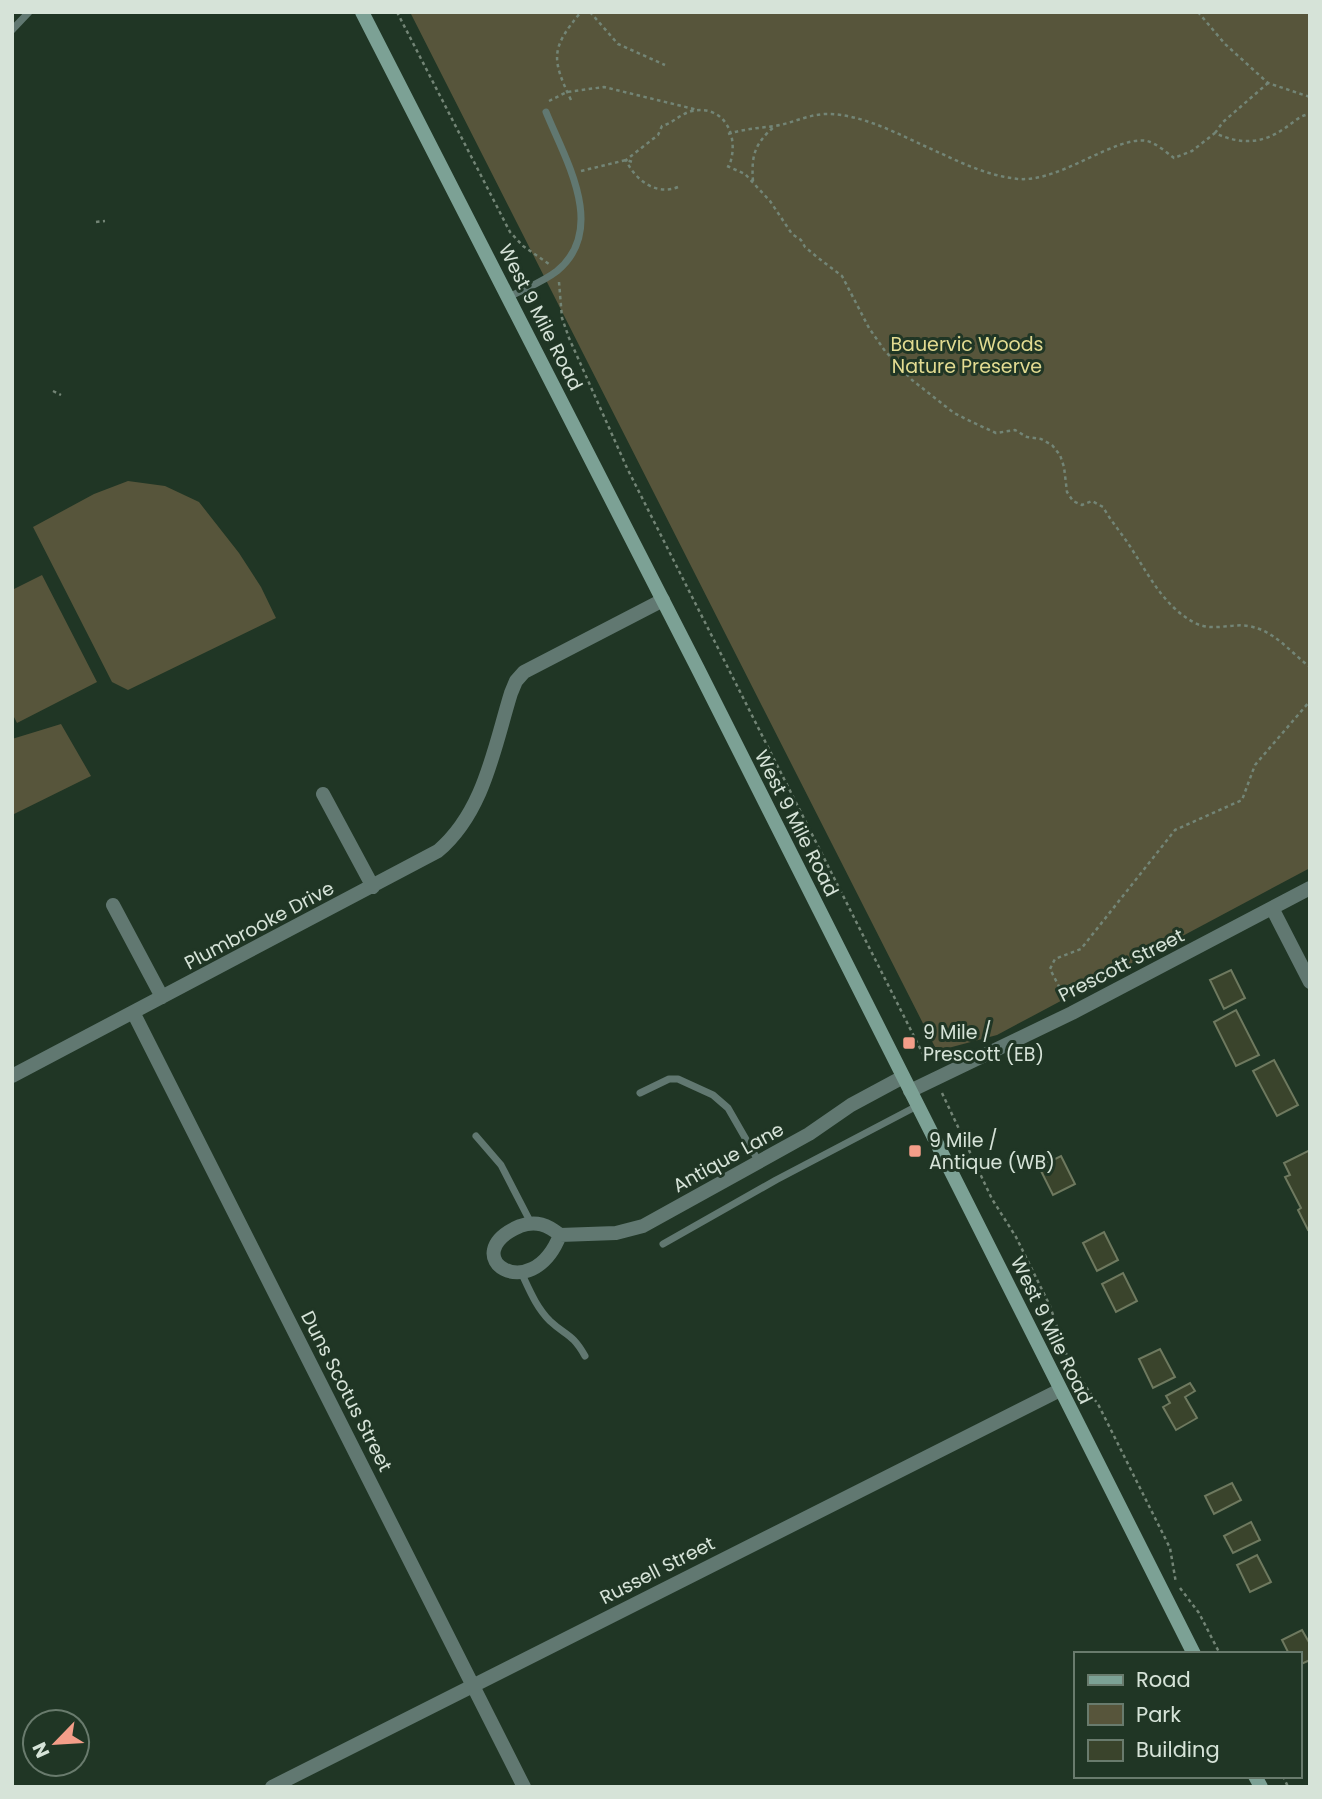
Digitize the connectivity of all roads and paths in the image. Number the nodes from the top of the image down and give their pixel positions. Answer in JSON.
{"nodes":[{"id":1,"x":29,"y":12,"type":"edge"},
{"id":2,"x":362,"y":12,"type":"edge"},
{"id":3,"x":397,"y":12,"type":"edge"},
{"id":4,"x":581,"y":12,"type":"edge"},
{"id":5,"x":590,"y":12,"type":"edge"},
{"id":6,"x":1198,"y":12,"type":"edge"},
{"id":7,"x":12,"y":30,"type":"edge"},
{"id":8,"x":665,"y":65,"type":"dead end"},
{"id":9,"x":1268,"y":83,"type":"junction"},
{"id":10,"x":567,"y":92,"type":"junction"},
{"id":11,"x":1310,"y":97,"type":"edge"},
{"id":12,"x":570,"y":100,"type":"dead end"},
{"id":13,"x":546,"y":111,"type":"joint"},
{"id":14,"x":701,"y":111,"type":"junction"},
{"id":15,"x":1310,"y":114,"type":"edge"},
{"id":16,"x":775,"y":126,"type":"junction"},
{"id":17,"x":1215,"y":132,"type":"junction"},
{"id":18,"x":730,"y":134,"type":"junction"},
{"id":19,"x":626,"y":160,"type":"junction"},
{"id":20,"x":633,"y":162,"type":"dead end"},
{"id":21,"x":571,"y":174,"type":"junction"},
{"id":22,"x":754,"y":182,"type":"junction"},
{"id":23,"x":678,"y":187,"type":"dead end"},
{"id":24,"x":105,"y":221,"type":"dead end"},
{"id":25,"x":96,"y":222,"type":"dead end"},
{"id":26,"x":555,"y":273,"type":"junction"},
{"id":27,"x":509,"y":297,"type":"junction"},
{"id":28,"x":53,"y":391,"type":"dead end"},
{"id":29,"x":61,"y":395,"type":"dead end"},
{"id":30,"x":663,"y":600,"type":"junction"},
{"id":31,"x":1310,"y":667,"type":"edge"},
{"id":32,"x":1310,"y":701,"type":"edge"},
{"id":33,"x":323,"y":794,"type":"dead end"},
{"id":34,"x":373,"y":887,"type":"junction"},
{"id":35,"x":1310,"y":888,"type":"edge"},
{"id":36,"x":113,"y":905,"type":"dead end"},
{"id":37,"x":1272,"y":908,"type":"junction"},
{"id":38,"x":1310,"y":982,"type":"edge"},
{"id":39,"x":162,"y":998,"type":"junction"},
{"id":40,"x":133,"y":1012,"type":"junction"},
{"id":41,"x":1072,"y":1013,"type":"junction"},
{"id":42,"x":928,"y":1063,"type":"dead end"},
{"id":43,"x":12,"y":1076,"type":"edge"},
{"id":44,"x":903,"y":1077,"type":"junction"},
{"id":45,"x":910,"y":1091,"type":"junction"},
{"id":46,"x":640,"y":1093,"type":"dead end"},
{"id":47,"x":943,"y":1095,"type":"dead end"},
{"id":48,"x":917,"y":1106,"type":"junction"},
{"id":49,"x":476,"y":1136,"type":"dead end"},
{"id":50,"x":759,"y":1162,"type":"junction"},
{"id":51,"x":531,"y":1223,"type":"junction"},
{"id":52,"x":560,"y":1235,"type":"junction"},
{"id":53,"x":663,"y":1244,"type":"dead end"},
{"id":54,"x":521,"y":1272,"type":"junction"},
{"id":55,"x":585,"y":1356,"type":"dead end"},
{"id":56,"x":1060,"y":1390,"type":"junction"},
{"id":57,"x":1193,"y":1652,"type":"edge"},
{"id":58,"x":1219,"y":1652,"type":"edge"},
{"id":59,"x":473,"y":1685,"type":"junction"},
{"id":60,"x":272,"y":1787,"type":"edge"},
{"id":61,"x":524,"y":1787,"type":"edge"}],
"edges":[{"from":1,"to":7,"type":"lane"},
{"from":2,"to":27,"type":"main road","name":"West 9 Mile Road"},
{"from":3,"to":26,"type":"path"},
{"from":4,"to":10,"type":"path"},
{"from":5,"to":8,"type":"path"},
{"from":6,"to":9,"type":"path"},
{"from":9,"to":11,"type":"path"},
{"from":9,"to":17,"type":"path"},
{"from":10,"to":12,"type":"path"},
{"from":10,"to":13,"type":"path"},
{"from":10,"to":14,"type":"path"},
{"from":13,"to":21,"type":"lane"},
{"from":14,"to":18,"type":"path"},
{"from":14,"to":19,"type":"path"},
{"from":15,"to":17,"type":"path"},
{"from":16,"to":17,"type":"path"},
{"from":16,"to":18,"type":"path"},
{"from":16,"to":22,"type":"path"},
{"from":18,"to":22,"type":"path"},
{"from":19,"to":20,"type":"path"},
{"from":19,"to":21,"type":"path"},
{"from":19,"to":23,"type":"path"},
{"from":21,"to":26,"type":"lane"},
{"from":22,"to":31,"type":"path"},
{"from":24,"to":25,"type":"path"},
{"from":26,"to":27,"type":"lane"},
{"from":26,"to":42,"type":"path"},
{"from":27,"to":30,"type":"main road","name":"West 9 Mile Road"},
{"from":28,"to":29,"type":"path"},
{"from":30,"to":34,"type":"street","name":"Plumbrooke Drive"},
{"from":30,"to":44,"type":"main road","name":"West 9 Mile Road"},
{"from":32,"to":41,"type":"path"},
{"from":33,"to":34,"type":"street"},
{"from":34,"to":39,"type":"street","name":"Plumbrooke Drive"},
{"from":35,"to":37,"type":"street","name":"Prescott Street"},
{"from":36,"to":39,"type":"street"},
{"from":37,"to":38,"type":"street"},
{"from":37,"to":41,"type":"street","name":"Prescott Street"},
{"from":39,"to":40,"type":"street","name":"Plumbrooke Drive"},
{"from":40,"to":43,"type":"street","name":"Plumbrooke Drive"},
{"from":40,"to":59,"type":"street","name":"Duns Scotus Street"},
{"from":41,"to":45,"type":"street","name":"Prescott Street"},
{"from":44,"to":45,"type":"main road","name":"West 9 Mile Road"},
{"from":44,"to":50,"type":"street","name":"Antique Lane"},
{"from":45,"to":48,"type":"main road","name":"West 9 Mile Road"},
{"from":46,"to":50,"type":"lane"},
{"from":47,"to":58,"type":"path"},
{"from":48,"to":53,"type":"lane"},
{"from":48,"to":56,"type":"main road","name":"West 9 Mile Road"},
{"from":49,"to":51,"type":"lane"},
{"from":50,"to":52,"type":"street","name":"Antique Lane"},
{"from":51,"to":52,"type":"street","name":"Antique Lane"},
{"from":51,"to":54,"type":"street"},
{"from":52,"to":54,"type":"street"},
{"from":54,"to":55,"type":"lane"},
{"from":56,"to":57,"type":"main road","name":"West 9 Mile Road"},
{"from":56,"to":59,"type":"street","name":"Russell Street"},
{"from":59,"to":60,"type":"street","name":"Russell Street"},
{"from":59,"to":61,"type":"street","name":"Duns Scotus Street"}]}
